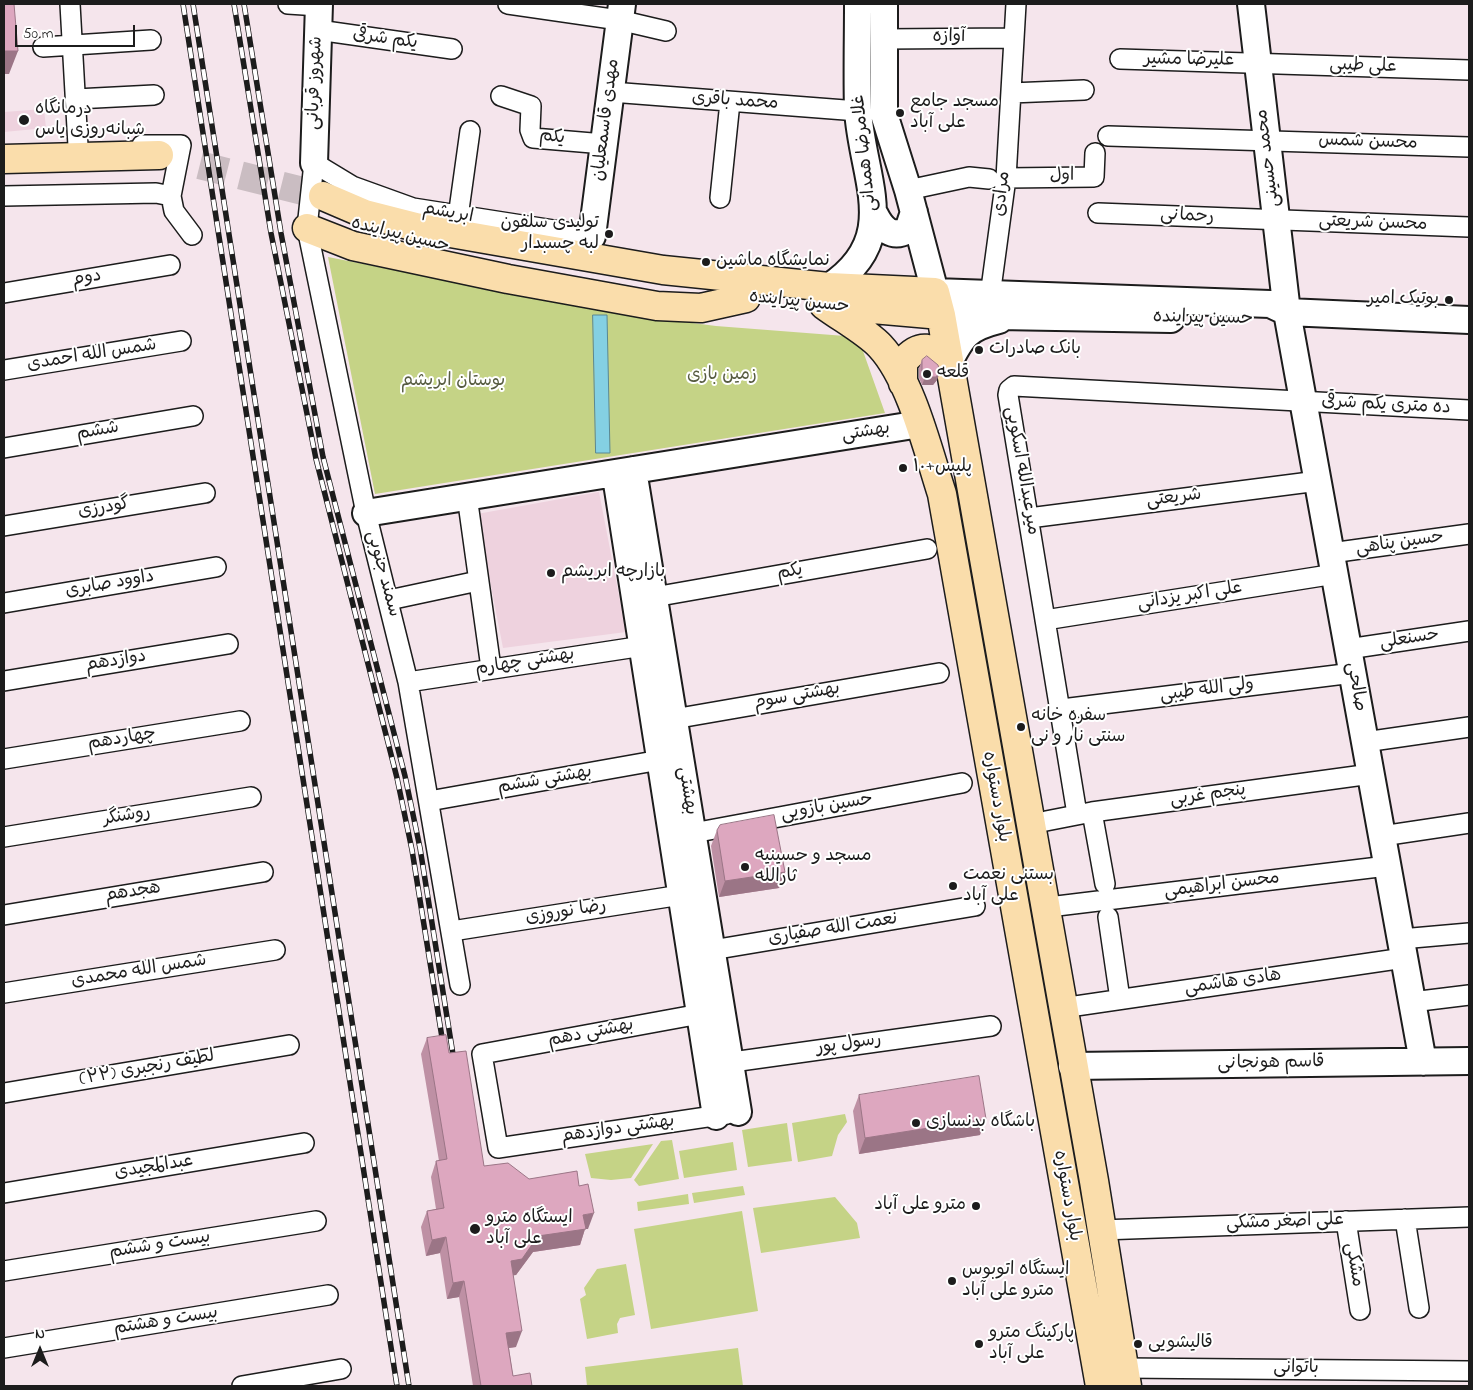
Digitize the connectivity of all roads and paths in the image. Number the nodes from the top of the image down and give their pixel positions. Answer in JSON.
{"nodes":[{"id":1,"x":70,"y":4,"type":"edge"},
{"id":2,"x":288,"y":4,"type":"edge"},
{"id":3,"x":508,"y":4,"type":"edge"},
{"id":4,"x":858,"y":4,"type":"edge"},
{"id":5,"x":884,"y":4,"type":"edge"},
{"id":6,"x":1016,"y":4,"type":"edge"},
{"id":7,"x":1251,"y":4,"type":"edge"},
{"id":8,"x":621,"y":12,"type":"edge"},
{"id":9,"x":319,"y":13,"type":"edge"},
{"id":10,"x":666,"y":31,"type":"dead end"},
{"id":11,"x":1014,"y":38,"type":"junction"},
{"id":12,"x":884,"y":39,"type":"junction"},
{"id":13,"x":151,"y":40,"type":"dead end"},
{"id":14,"x":73,"y":46,"type":"junction"},
{"id":15,"x":43,"y":47,"type":"dead end"},
{"id":16,"x":452,"y":49,"type":"dead end"},
{"id":17,"x":1120,"y":59,"type":"dead end"},
{"id":18,"x":1258,"y":63,"type":"junction"},
{"id":19,"x":1469,"y":70,"type":"edge"},
{"id":20,"x":1084,"y":90,"type":"dead end"},
{"id":21,"x":611,"y":92,"type":"junction"},
{"id":22,"x":1010,"y":93,"type":"junction"},
{"id":23,"x":154,"y":96,"type":"dead end"},
{"id":24,"x":500,"y":96,"type":"dead end"},
{"id":25,"x":76,"y":99,"type":"junction"},
{"id":26,"x":730,"y":102,"type":"junction"},
{"id":27,"x":858,"y":112,"type":"junction"},
{"id":28,"x":470,"y":131,"type":"dead end"},
{"id":29,"x":1108,"y":136,"type":"dead end"},
{"id":30,"x":1267,"y":140,"type":"junction"},
{"id":31,"x":604,"y":144,"type":"junction"},
{"id":32,"x":78,"y":146,"type":"junction"},
{"id":33,"x":1469,"y":147,"type":"edge"},
{"id":34,"x":4,"y":149,"type":"edge"},
{"id":35,"x":1095,"y":154,"type":"dead end"},
{"id":36,"x":166,"y":157,"type":"junction"},
{"id":37,"x":4,"y":159,"type":"edge"},
{"id":38,"x":314,"y":163,"type":"junction"},
{"id":39,"x":4,"y":178,"type":"edge"},
{"id":40,"x":997,"y":178,"type":"junction"},
{"id":41,"x":4,"y":196,"type":"edge"},
{"id":42,"x":171,"y":196,"type":"junction"},
{"id":43,"x":720,"y":198,"type":"dead end"},
{"id":44,"x":911,"y":201,"type":"junction"},
{"id":45,"x":316,"y":212,"type":"junction"},
{"id":46,"x":1098,"y":212,"type":"dead end"},
{"id":47,"x":875,"y":215,"type":"junction"},
{"id":48,"x":458,"y":216,"type":"junction"},
{"id":49,"x":1276,"y":221,"type":"junction"},
{"id":50,"x":1469,"y":227,"type":"edge"},
{"id":51,"x":192,"y":235,"type":"dead end"},
{"id":52,"x":592,"y":236,"type":"joint"},
{"id":53,"x":170,"y":265,"type":"dead end"},
{"id":54,"x":4,"y":293,"type":"edge"},
{"id":55,"x":827,"y":296,"type":"junction"},
{"id":56,"x":990,"y":296,"type":"junction"},
{"id":57,"x":873,"y":300,"type":"junction"},
{"id":58,"x":938,"y":304,"type":"junction"},
{"id":59,"x":1287,"y":312,"type":"junction"},
{"id":60,"x":1011,"y":317,"type":"junction"},
{"id":61,"x":1469,"y":320,"type":"edge"},
{"id":62,"x":181,"y":341,"type":"dead end"},
{"id":63,"x":948,"y":364,"type":"junction"},
{"id":64,"x":4,"y":370,"type":"edge"},
{"id":65,"x":904,"y":383,"type":"junction"},
{"id":66,"x":1304,"y":402,"type":"junction"},
{"id":67,"x":1469,"y":410,"type":"edge"},
{"id":68,"x":193,"y":416,"type":"dead end"},
{"id":69,"x":920,"y":424,"type":"junction"},
{"id":70,"x":4,"y":448,"type":"edge"},
{"id":71,"x":625,"y":471,"type":"junction"},
{"id":72,"x":1318,"y":481,"type":"junction"},
{"id":73,"x":205,"y":493,"type":"dead end"},
{"id":74,"x":467,"y":496,"type":"junction"},
{"id":75,"x":366,"y":513,"type":"junction"},
{"id":76,"x":1029,"y":518,"type":"junction"},
{"id":77,"x":4,"y":526,"type":"edge"},
{"id":78,"x":1469,"y":534,"type":"edge"},
{"id":79,"x":927,"y":549,"type":"dead end"},
{"id":80,"x":1333,"y":564,"type":"junction"},
{"id":81,"x":216,"y":567,"type":"dead end"},
{"id":82,"x":478,"y":581,"type":"junction"},
{"id":83,"x":654,"y":597,"type":"junction"},
{"id":84,"x":389,"y":600,"type":"junction"},
{"id":85,"x":4,"y":603,"type":"edge"},
{"id":86,"x":1045,"y":620,"type":"junction"},
{"id":87,"x":1469,"y":631,"type":"edge"},
{"id":88,"x":228,"y":644,"type":"dead end"},
{"id":89,"x":643,"y":646,"type":"junction"},
{"id":90,"x":1350,"y":661,"type":"junction"},
{"id":91,"x":491,"y":668,"type":"junction"},
{"id":92,"x":939,"y":673,"type":"dead end"},
{"id":93,"x":4,"y":681,"type":"edge"},
{"id":94,"x":408,"y":682,"type":"junction"},
{"id":95,"x":1062,"y":708,"type":"junction"},
{"id":96,"x":664,"y":720,"type":"junction"},
{"id":97,"x":240,"y":721,"type":"dead end"},
{"id":98,"x":1469,"y":727,"type":"edge"},
{"id":99,"x":1365,"y":742,"type":"junction"},
{"id":100,"x":4,"y":759,"type":"edge"},
{"id":101,"x":660,"y":760,"type":"junction"},
{"id":102,"x":1371,"y":774,"type":"junction"},
{"id":103,"x":962,"y":783,"type":"dead end"},
{"id":104,"x":251,"y":797,"type":"dead end"},
{"id":105,"x":429,"y":801,"type":"junction"},
{"id":106,"x":1085,"y":813,"type":"junction"},
{"id":107,"x":1046,"y":821,"type":"dead end"},
{"id":108,"x":1469,"y":823,"type":"edge"},
{"id":109,"x":693,"y":833,"type":"junction"},
{"id":110,"x":1382,"y":836,"type":"junction"},
{"id":111,"x":4,"y":837,"type":"edge"},
{"id":112,"x":1387,"y":866,"type":"junction"},
{"id":113,"x":263,"y":872,"type":"dead end"},
{"id":114,"x":1105,"y":884,"type":"dead end"},
{"id":115,"x":681,"y":895,"type":"junction"},
{"id":116,"x":975,"y":906,"type":"dead end"},
{"id":117,"x":1058,"y":906,"type":"dead end"},
{"id":118,"x":4,"y":915,"type":"edge"},
{"id":119,"x":1108,"y":917,"type":"dead end"},
{"id":120,"x":452,"y":931,"type":"junction"},
{"id":121,"x":1469,"y":933,"type":"edge"},
{"id":122,"x":1402,"y":948,"type":"junction"},
{"id":123,"x":275,"y":950,"type":"dead end"},
{"id":124,"x":701,"y":952,"type":"junction"},
{"id":125,"x":460,"y":985,"type":"dead end"},
{"id":126,"x":4,"y":993,"type":"edge"},
{"id":127,"x":1469,"y":995,"type":"edge"},
{"id":128,"x":1120,"y":999,"type":"junction"},
{"id":129,"x":1412,"y":1002,"type":"junction"},
{"id":130,"x":1062,"y":1008,"type":"junction"},
{"id":131,"x":700,"y":1014,"type":"junction"},
{"id":132,"x":991,"y":1026,"type":"dead end"},
{"id":133,"x":289,"y":1045,"type":"dead end"},
{"id":134,"x":1469,"y":1061,"type":"edge"},
{"id":135,"x":1423,"y":1062,"type":"junction"},
{"id":136,"x":719,"y":1064,"type":"junction"},
{"id":137,"x":1072,"y":1066,"type":"junction"},
{"id":138,"x":4,"y":1093,"type":"edge"},
{"id":139,"x":727,"y":1114,"type":"joint"},
{"id":140,"x":304,"y":1143,"type":"dead end"},
{"id":141,"x":498,"y":1148,"type":"joint"},
{"id":142,"x":4,"y":1193,"type":"edge"},
{"id":143,"x":1469,"y":1217,"type":"edge"},
{"id":144,"x":1405,"y":1219,"type":"junction"},
{"id":145,"x":316,"y":1221,"type":"dead end"},
{"id":146,"x":1346,"y":1221,"type":"junction"},
{"id":147,"x":1101,"y":1230,"type":"junction"},
{"id":148,"x":4,"y":1271,"type":"edge"},
{"id":149,"x":328,"y":1295,"type":"dead end"},
{"id":150,"x":1419,"y":1308,"type":"dead end"},
{"id":151,"x":1360,"y":1310,"type":"dead end"},
{"id":152,"x":4,"y":1348,"type":"edge"},
{"id":153,"x":341,"y":1369,"type":"dead end"},
{"id":154,"x":1465,"y":1376,"type":"edge"},
{"id":155,"x":1125,"y":1377,"type":"edge"},
{"id":156,"x":242,"y":1386,"type":"edge"},
{"id":157,"x":1100,"y":1386,"type":"edge"}],
"edges":[{"from":1,"to":14,"type":"street"},
{"from":2,"to":9,"type":"street","name":"یکم شرقی"},
{"from":3,"to":8,"type":"street"},
{"from":4,"to":27,"type":"street","name":"غلامرضا همدانی"},
{"from":5,"to":12,"type":"street","name":"غلامرضا همدانی"},
{"from":6,"to":11,"type":"street","name":"مرادی"},
{"from":7,"to":18,"type":"street","name":"محمد حسینی"},
{"from":8,"to":10,"type":"street"},
{"from":8,"to":21,"type":"street","name":"مهدی قاسمعلیان"},
{"from":9,"to":16,"type":"street","name":"یکم شرقی"},
{"from":9,"to":38,"type":"street","name":"شهروز قربانی"},
{"from":11,"to":12,"type":"street","name":"آوازه"},
{"from":11,"to":22,"type":"street","name":"مرادی"},
{"from":12,"to":44,"type":"street","name":"غلامرضا همدانی"},
{"from":13,"to":14,"type":"street"},
{"from":14,"to":15,"type":"street"},
{"from":14,"to":25,"type":"street"},
{"from":17,"to":18,"type":"street","name":"علیرضا مشیر"},
{"from":18,"to":19,"type":"street","name":"علی طیبی"},
{"from":18,"to":30,"type":"street","name":"محمد حسینی"},
{"from":20,"to":22,"type":"street"},
{"from":21,"to":26,"type":"street","name":"محمد باقری"},
{"from":21,"to":31,"type":"street","name":"مهدی قاسمعلیان"},
{"from":22,"to":40,"type":"street","name":"مرادی"},
{"from":23,"to":25,"type":"street"},
{"from":24,"to":31,"type":"street","name":"یکم"},
{"from":25,"to":32,"type":"street"},
{"from":26,"to":27,"type":"street","name":"محمد باقری"},
{"from":26,"to":43,"type":"street"},
{"from":27,"to":47,"type":"street","name":"غلامرضا همدانی"},
{"from":28,"to":48,"type":"street"},
{"from":29,"to":30,"type":"street","name":"محسن شمس"},
{"from":30,"to":33,"type":"street","name":"محسن شمس"},
{"from":30,"to":49,"type":"street","name":"محمد حسینی"},
{"from":31,"to":52,"type":"street","name":"مهدی قاسمعلیان"},
{"from":32,"to":34,"type":"street"},
{"from":32,"to":36,"type":"street"},
{"from":35,"to":40,"type":"street","name":"اول"},
{"from":36,"to":37,"type":"main road"},
{"from":36,"to":39,"type":"main road"},
{"from":36,"to":42,"type":"street"},
{"from":38,"to":45,"type":"street","name":"سمند جنوبی"},
{"from":38,"to":48,"type":"street","name":"ابریشم"},
{"from":40,"to":44,"type":"street"},
{"from":40,"to":56,"type":"street","name":"مرادی"},
{"from":41,"to":42,"type":"street"},
{"from":42,"to":51,"type":"street"},
{"from":44,"to":47,"type":"street"},
{"from":44,"to":58,"type":"street","name":"غلامرضا همدانی"},
{"from":45,"to":55,"type":"main road","name":"حسین پیراینده"},
{"from":45,"to":55,"type":"main road","name":"حسین پیراینده"},
{"from":45,"to":75,"type":"street","name":"سمند جنوبی"},
{"from":46,"to":49,"type":"street","name":"رحمانی"},
{"from":47,"to":55,"type":"street","name":"غلامرضا همدانی"},
{"from":48,"to":52,"type":"street","name":"ابریشم"},
{"from":49,"to":50,"type":"street","name":"محسن شریعتی"},
{"from":49,"to":59,"type":"street","name":"محمد حسینی"},
{"from":53,"to":54,"type":"street","name":"دوم"},
{"from":55,"to":57,"type":"main road","name":"حسین پیراینده"},
{"from":55,"to":65,"type":"main road","name":"بلوار دستواره"},
{"from":56,"to":58,"type":"street","name":"حسین پیراینده"},
{"from":56,"to":59,"type":"street","name":"حسین پیراینده"},
{"from":57,"to":58,"type":"main road","name":"حسین پیراینده"},
{"from":57,"to":65,"type":"main road"},
{"from":58,"to":60,"type":"street","name":"حسین پیراینده"},
{"from":58,"to":63,"type":"main road","name":"بلوار دستواره"},
{"from":59,"to":60,"type":"street","name":"حسین پیراینده"},
{"from":59,"to":61,"type":"street","name":"حسین پیراینده"},
{"from":59,"to":66,"type":"street","name":"صالحی"},
{"from":60,"to":63,"type":"street"},
{"from":62,"to":64,"type":"street","name":"شمس الله احمدی"},
{"from":63,"to":65,"type":"main road"},
{"from":63,"to":130,"type":"main road","name":"بلوار دستواره"},
{"from":65,"to":69,"type":"main road","name":"بلوار دستواره"},
{"from":66,"to":67,"type":"street","name":"ده متری یکم شرقی"},
{"from":66,"to":72,"type":"street","name":"صالحی"},
{"from":66,"to":76,"type":"street","name":"میرعبدالله اسکویی"},
{"from":68,"to":70,"type":"street","name":"ششم"},
{"from":69,"to":71,"type":"street","name":"بهشتی"},
{"from":69,"to":157,"type":"main road","name":"بلوار دستواره"},
{"from":71,"to":74,"type":"street","name":"بهشتی"},
{"from":71,"to":83,"type":"street","name":"بهشتی"},
{"from":71,"to":89,"type":"street"},
{"from":72,"to":76,"type":"street","name":"شریعتی"},
{"from":72,"to":80,"type":"street","name":"صالحی"},
{"from":73,"to":77,"type":"street","name":"گودرزی"},
{"from":74,"to":75,"type":"street","name":"بهشتی"},
{"from":74,"to":82,"type":"street"},
{"from":75,"to":84,"type":"street","name":"سمند جنوبی"},
{"from":76,"to":86,"type":"street","name":"میرعبدالله اسکویی"},
{"from":78,"to":80,"type":"street","name":"حسین پناهی"},
{"from":79,"to":83,"type":"street","name":"یکم"},
{"from":80,"to":86,"type":"street","name":"علی اکبر یزدانی"},
{"from":80,"to":90,"type":"street","name":"صالحی"},
{"from":81,"to":85,"type":"street","name":"داوود صابری"},
{"from":82,"to":84,"type":"street"},
{"from":82,"to":91,"type":"street"},
{"from":83,"to":96,"type":"street","name":"بهشتی"},
{"from":84,"to":94,"type":"street","name":"سمند جنوبی"},
{"from":86,"to":95,"type":"street","name":"میرعبدالله اسکویی"},
{"from":87,"to":90,"type":"street","name":"حسنعلی"},
{"from":88,"to":93,"type":"street","name":"دوازدهم"},
{"from":89,"to":91,"type":"street","name":"بهشتی چهارم"},
{"from":89,"to":96,"type":"street"},
{"from":90,"to":95,"type":"street","name":"ولی الله طیبی"},
{"from":90,"to":99,"type":"street","name":"صالحی"},
{"from":91,"to":94,"type":"street","name":"بهشتی چهارم"},
{"from":92,"to":96,"type":"street","name":"بهشتی سوم"},
{"from":94,"to":105,"type":"street","name":"سمند جنوبی"},
{"from":95,"to":106,"type":"street","name":"میرعبدالله اسکویی"},
{"from":96,"to":101,"type":"street"},
{"from":96,"to":109,"type":"street","name":"بهشتی"},
{"from":97,"to":100,"type":"street","name":"چهاردهم"},
{"from":98,"to":99,"type":"street"},
{"from":99,"to":102,"type":"street","name":"صالحی"},
{"from":101,"to":105,"type":"street","name":"بهشتی ششم"},
{"from":101,"to":115,"type":"street"},
{"from":102,"to":106,"type":"street","name":"پنجم غربی"},
{"from":102,"to":110,"type":"street","name":"صالحی"},
{"from":103,"to":109,"type":"street","name":"حسین بازویی"},
{"from":104,"to":111,"type":"street","name":"روشنگر"},
{"from":105,"to":120,"type":"street","name":"سمند جنوبی"},
{"from":106,"to":107,"type":"street","name":"پنجم غربی"},
{"from":106,"to":114,"type":"street","name":"میرعبدالله اسکویی"},
{"from":108,"to":110,"type":"street"},
{"from":109,"to":124,"type":"street","name":"بهشتی"},
{"from":110,"to":112,"type":"street","name":"صالحی"},
{"from":112,"to":117,"type":"street","name":"محسن ابراهیمی"},
{"from":112,"to":122,"type":"street","name":"صالحی"},
{"from":113,"to":118,"type":"street","name":"هجدهم"},
{"from":115,"to":120,"type":"street","name":"رضا نوروزی"},
{"from":115,"to":124,"type":"street"},
{"from":116,"to":124,"type":"street","name":"نعمت الله صفیاری"},
{"from":119,"to":128,"type":"street"},
{"from":120,"to":125,"type":"street","name":"سمند جنوبی"},
{"from":121,"to":122,"type":"street","name":"هادی هاشمی"},
{"from":122,"to":128,"type":"street","name":"هادی هاشمی"},
{"from":122,"to":129,"type":"street","name":"صالحی"},
{"from":123,"to":126,"type":"street","name":"شمس الله محمدی"},
{"from":124,"to":131,"type":"street"},
{"from":124,"to":136,"type":"street","name":"بهشتی"},
{"from":127,"to":129,"type":"street"},
{"from":128,"to":130,"type":"street","name":"هادی هاشمی"},
{"from":129,"to":135,"type":"street","name":"صالحی"},
{"from":130,"to":137,"type":"main road","name":"بلوار دستواره"},
{"from":131,"to":136,"type":"street"},
{"from":131,"to":141,"type":"street","name":"بهشتی دهم"},
{"from":132,"to":136,"type":"street","name":"رسول پور"},
{"from":133,"to":138,"type":"street","name":"لطیف رنجبری (۲۲)"},
{"from":134,"to":135,"type":"street","name":"قاسم هونجانی"},
{"from":135,"to":137,"type":"street","name":"قاسم هونجانی"},
{"from":136,"to":139,"type":"street","name":"بهشتی"},
{"from":137,"to":147,"type":"main road","name":"بلوار دستواره"},
{"from":139,"to":141,"type":"street","name":"بهشتی دوازدهم"},
{"from":140,"to":142,"type":"street","name":"عبدالمجیدی"},
{"from":143,"to":144,"type":"street","name":"علی اصغر مشکی"},
{"from":144,"to":146,"type":"street","name":"علی اصغر مشکی"},
{"from":144,"to":150,"type":"street"},
{"from":145,"to":148,"type":"street","name":"بیست و ششم"},
{"from":146,"to":147,"type":"street","name":"علی اصغر مشکی"},
{"from":146,"to":151,"type":"street","name":"مشکی"},
{"from":147,"to":155,"type":"main road","name":"بلوار دستواره"},
{"from":149,"to":152,"type":"street","name":"بیست و هشتم"},
{"from":153,"to":156,"type":"street"},
{"from":154,"to":155,"type":"street","name":"باتوانی"}]}
